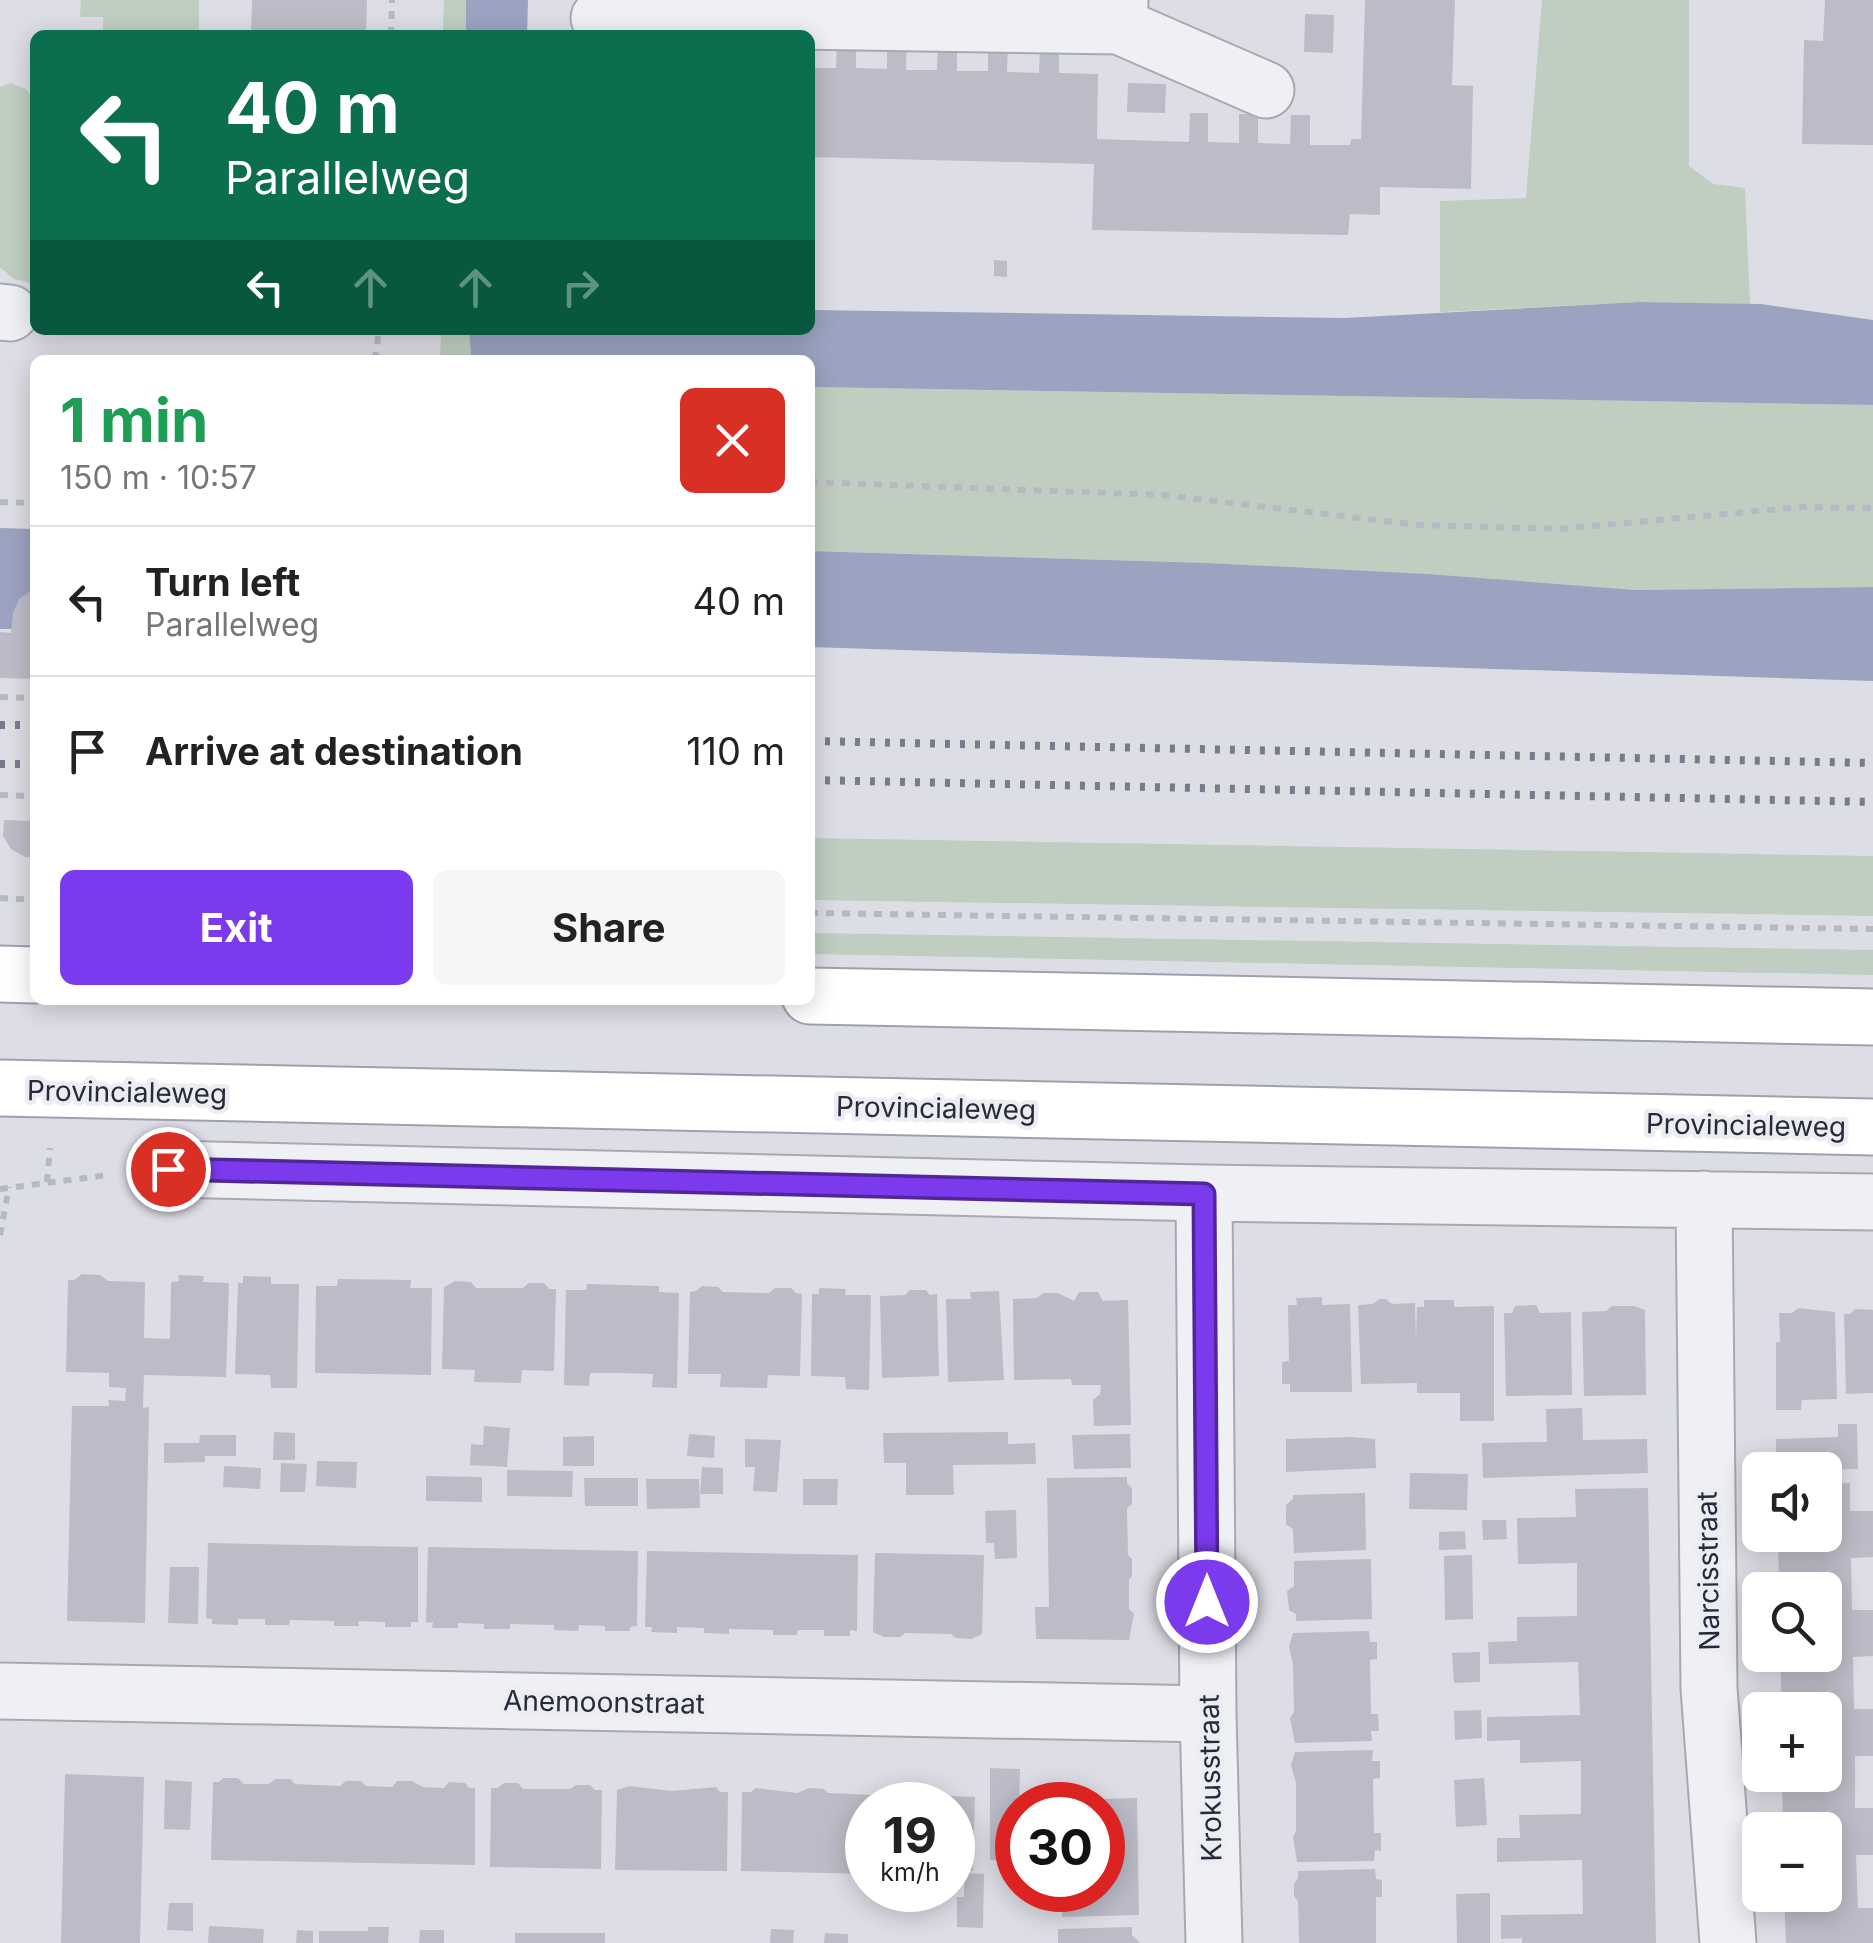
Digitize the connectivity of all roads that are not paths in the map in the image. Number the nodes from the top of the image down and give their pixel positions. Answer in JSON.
{"nodes":[{"id":1,"x":1119,"y":13,"type":"edge"},
{"id":2,"x":600,"y":18,"type":"dead end"},
{"id":3,"x":1266,"y":90,"type":"dead end"},
{"id":4,"x":0,"y":974,"type":"edge"},
{"id":5,"x":30,"y":975,"type":"edge"},
{"id":6,"x":815,"y":996,"type":"edge"},
{"id":7,"x":1873,"y":1017,"type":"edge"},
{"id":8,"x":0,"y":1088,"type":"edge"},
{"id":9,"x":1873,"y":1127,"type":"edge"},
{"id":10,"x":168,"y":1169,"type":"dead end"},
{"id":11,"x":1204,"y":1194,"type":"junction"},
{"id":12,"x":1704,"y":1198,"type":"junction"},
{"id":13,"x":1873,"y":1202,"type":"edge"},
{"id":14,"x":0,"y":1691,"type":"edge"},
{"id":15,"x":1208,"y":1714,"type":"junction"},
{"id":16,"x":1214,"y":1943,"type":"edge"},
{"id":17,"x":1728,"y":1943,"type":"edge"}],
"edges":[{"from":1,"to":2,"type":"street"},
{"from":1,"to":3,"type":"street"},
{"from":4,"to":5,"type":"main road"},
{"from":6,"to":7,"type":"main road"},
{"from":8,"to":9,"type":"main road","name":"Provincialeweg"},
{"from":10,"to":11,"type":"street"},
{"from":11,"to":12,"type":"street"},
{"from":11,"to":15,"type":"street","name":"Krokusstraat"},
{"from":12,"to":13,"type":"street"},
{"from":12,"to":17,"type":"street","name":"Narcisstraat"},
{"from":14,"to":15,"type":"street","name":"Anemoonstraat"},
{"from":15,"to":16,"type":"street","name":"Krokusstraat"}]}
